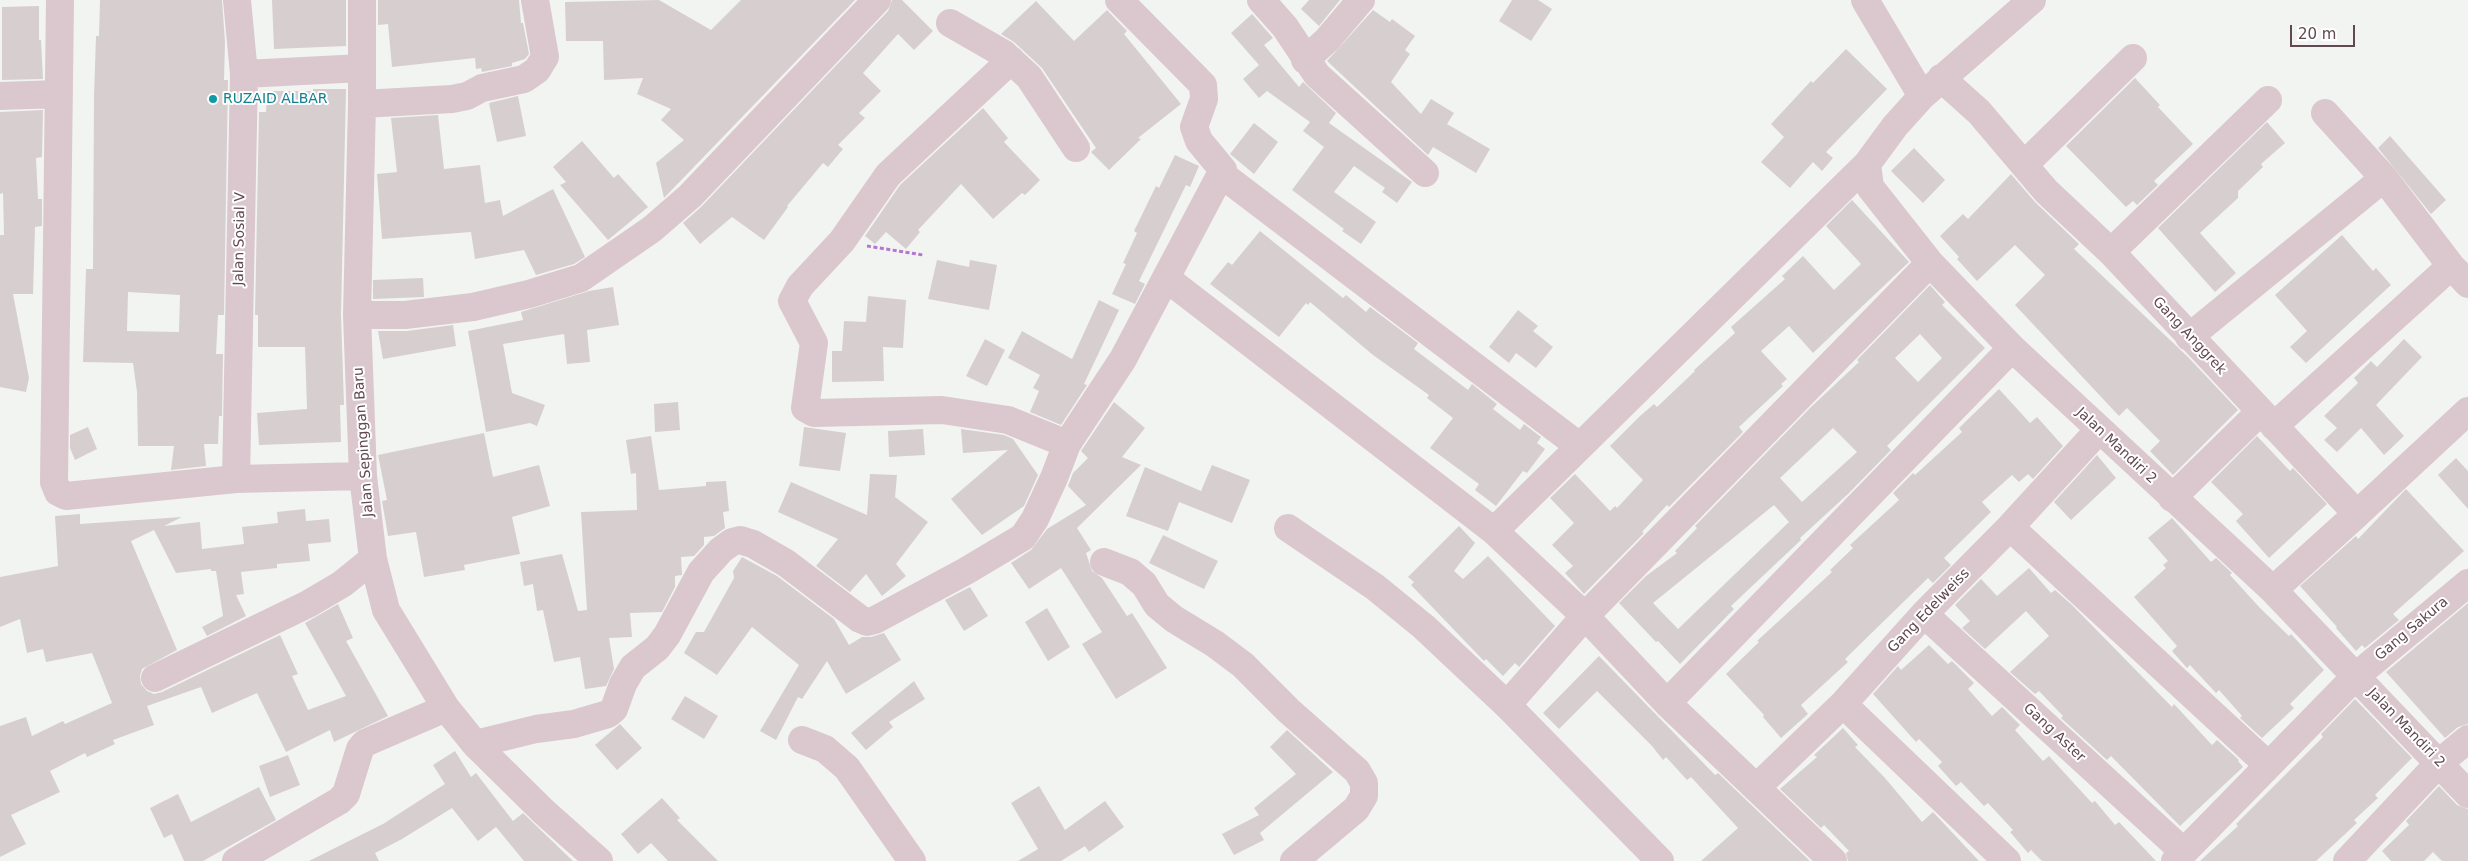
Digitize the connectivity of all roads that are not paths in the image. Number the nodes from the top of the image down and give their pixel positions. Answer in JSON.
{"nodes":[{"id":1,"x":60,"y":0,"type":"edge"},
{"id":2,"x":236,"y":0,"type":"edge"},
{"id":3,"x":362,"y":0,"type":"edge"},
{"id":4,"x":535,"y":0,"type":"edge"},
{"id":5,"x":876,"y":0,"type":"edge"},
{"id":6,"x":1120,"y":0,"type":"edge"},
{"id":7,"x":1261,"y":0,"type":"edge"},
{"id":8,"x":1361,"y":0,"type":"edge"},
{"id":9,"x":1866,"y":0,"type":"edge"},
{"id":10,"x":2032,"y":0,"type":"edge"},
{"id":11,"x":950,"y":23,"type":"dead end"},
{"id":12,"x":2133,"y":58,"type":"dead end"},
{"id":13,"x":1011,"y":60,"type":"junction"},
{"id":14,"x":1305,"y":60,"type":"junction"},
{"id":15,"x":362,"y":68,"type":"junction"},
{"id":16,"x":244,"y":74,"type":"junction"},
{"id":17,"x":1931,"y":87,"type":"junction"},
{"id":18,"x":59,"y":94,"type":"junction"},
{"id":19,"x":0,"y":96,"type":"edge"},
{"id":20,"x":2268,"y":100,"type":"dead end"},
{"id":21,"x":362,"y":104,"type":"junction"},
{"id":22,"x":2325,"y":113,"type":"dead end"},
{"id":23,"x":1076,"y":148,"type":"dead end"},
{"id":24,"x":1867,"y":164,"type":"junction"},
{"id":25,"x":2025,"y":164,"type":"junction"},
{"id":26,"x":1223,"y":170,"type":"junction"},
{"id":27,"x":1425,"y":174,"type":"dead end"},
{"id":28,"x":2384,"y":178,"type":"junction"},
{"id":29,"x":2111,"y":252,"type":"junction"},
{"id":30,"x":1930,"y":263,"type":"junction"},
{"id":31,"x":2459,"y":275,"type":"edge"},
{"id":32,"x":1166,"y":278,"type":"junction"},
{"id":33,"x":357,"y":316,"type":"junction"},
{"id":34,"x":2189,"y":337,"type":"junction"},
{"id":35,"x":2012,"y":348,"type":"junction"},
{"id":36,"x":2468,"y":411,"type":"edge"},
{"id":37,"x":2267,"y":419,"type":"junction"},
{"id":38,"x":2099,"y":430,"type":"junction"},
{"id":39,"x":1067,"y":444,"type":"junction"},
{"id":40,"x":1579,"y":446,"type":"junction"},
{"id":41,"x":363,"y":476,"type":"junction"},
{"id":42,"x":236,"y":479,"type":"junction"},
{"id":43,"x":2172,"y":498,"type":"junction"},
{"id":44,"x":2357,"y":514,"type":"junction"},
{"id":45,"x":2010,"y":527,"type":"junction"},
{"id":46,"x":1288,"y":528,"type":"dead end"},
{"id":47,"x":1494,"y":531,"type":"junction"},
{"id":48,"x":373,"y":560,"type":"junction"},
{"id":49,"x":1104,"y":562,"type":"dead end"},
{"id":50,"x":2468,"y":583,"type":"edge"},
{"id":51,"x":2273,"y":590,"type":"junction"},
{"id":52,"x":1924,"y":614,"type":"junction"},
{"id":53,"x":1585,"y":616,"type":"junction"},
{"id":54,"x":2356,"y":676,"type":"junction"},
{"id":55,"x":156,"y":678,"type":"dead end"},
{"id":56,"x":1507,"y":704,"type":"junction"},
{"id":57,"x":1667,"y":704,"type":"junction"},
{"id":58,"x":1843,"y":704,"type":"junction"},
{"id":59,"x":446,"y":708,"type":"junction"},
{"id":60,"x":2468,"y":739,"type":"edge"},
{"id":61,"x":802,"y":740,"type":"dead end"},
{"id":62,"x":475,"y":744,"type":"junction"},
{"id":63,"x":2439,"y":762,"type":"junction"},
{"id":64,"x":2268,"y":765,"type":"junction"},
{"id":65,"x":1756,"y":788,"type":"junction"},
{"id":66,"x":2468,"y":794,"type":"edge"},
{"id":67,"x":2180,"y":856,"type":"edge"},
{"id":68,"x":236,"y":861,"type":"edge"},
{"id":69,"x":599,"y":861,"type":"edge"},
{"id":70,"x":912,"y":861,"type":"edge"},
{"id":71,"x":1294,"y":861,"type":"edge"},
{"id":72,"x":1660,"y":861,"type":"edge"},
{"id":73,"x":1833,"y":861,"type":"edge"},
{"id":74,"x":2007,"y":861,"type":"edge"},
{"id":75,"x":2346,"y":861,"type":"edge"}],
"edges":[{"from":1,"to":18,"type":"street"},
{"from":2,"to":16,"type":"street","name":"Jalan Sosial V"},
{"from":3,"to":15,"type":"street","name":"Jalan Sepinggan Baru"},
{"from":4,"to":21,"type":"street"},
{"from":5,"to":33,"type":"street"},
{"from":6,"to":26,"type":"street"},
{"from":7,"to":14,"type":"street"},
{"from":8,"to":14,"type":"street"},
{"from":9,"to":17,"type":"street","name":"Gang Anggrek"},
{"from":10,"to":17,"type":"street"},
{"from":11,"to":13,"type":"street"},
{"from":12,"to":25,"type":"street"},
{"from":13,"to":23,"type":"street"},
{"from":13,"to":39,"type":"street"},
{"from":14,"to":27,"type":"street"},
{"from":15,"to":16,"type":"street"},
{"from":15,"to":21,"type":"street","name":"Jalan Sepinggan Baru"},
{"from":16,"to":42,"type":"street","name":"Jalan Sosial V"},
{"from":17,"to":24,"type":"street"},
{"from":17,"to":25,"type":"street","name":"Gang Anggrek"},
{"from":18,"to":19,"type":"street"},
{"from":18,"to":42,"type":"street"},
{"from":20,"to":29,"type":"street"},
{"from":21,"to":33,"type":"street","name":"Jalan Sepinggan Baru"},
{"from":22,"to":28,"type":"street"},
{"from":24,"to":30,"type":"street","name":"Jalan Mandiri 2"},
{"from":24,"to":40,"type":"street"},
{"from":25,"to":29,"type":"street","name":"Gang Anggrek"},
{"from":26,"to":32,"type":"street"},
{"from":26,"to":40,"type":"street"},
{"from":28,"to":31,"type":"street"},
{"from":28,"to":34,"type":"street"},
{"from":29,"to":34,"type":"street","name":"Gang Anggrek"},
{"from":30,"to":35,"type":"street","name":"Jalan Mandiri 2"},
{"from":30,"to":53,"type":"street"},
{"from":31,"to":37,"type":"street"},
{"from":32,"to":39,"type":"street"},
{"from":32,"to":47,"type":"street"},
{"from":33,"to":41,"type":"street","name":"Jalan Sepinggan Baru"},
{"from":34,"to":37,"type":"street","name":"Gang Anggrek"},
{"from":35,"to":38,"type":"street","name":"Jalan Mandiri 2"},
{"from":35,"to":57,"type":"street"},
{"from":36,"to":44,"type":"street"},
{"from":37,"to":43,"type":"street"},
{"from":37,"to":44,"type":"street","name":"Gang Anggrek"},
{"from":38,"to":43,"type":"street","name":"Jalan Mandiri 2"},
{"from":38,"to":45,"type":"street","name":"Gang Edelweiss"},
{"from":39,"to":62,"type":"street"},
{"from":40,"to":47,"type":"street"},
{"from":41,"to":42,"type":"street"},
{"from":41,"to":48,"type":"street","name":"Jalan Sepinggan Baru"},
{"from":43,"to":51,"type":"street","name":"Jalan Mandiri 2"},
{"from":44,"to":51,"type":"street"},
{"from":45,"to":52,"type":"street","name":"Gang Edelweiss"},
{"from":45,"to":64,"type":"street"},
{"from":46,"to":56,"type":"street"},
{"from":47,"to":53,"type":"street"},
{"from":48,"to":55,"type":"street"},
{"from":48,"to":59,"type":"street","name":"Jalan Sepinggan Baru"},
{"from":49,"to":71,"type":"street"},
{"from":50,"to":54,"type":"street","name":"Gang Sakura"},
{"from":51,"to":54,"type":"street","name":"Jalan Mandiri 2"},
{"from":52,"to":58,"type":"street","name":"Gang Edelweiss"},
{"from":52,"to":67,"type":"street","name":"Gang Aster"},
{"from":53,"to":56,"type":"street"},
{"from":53,"to":57,"type":"street"},
{"from":54,"to":63,"type":"street","name":"Jalan Mandiri 2"},
{"from":54,"to":64,"type":"street","name":"Gang Sakura"},
{"from":56,"to":72,"type":"street"},
{"from":57,"to":65,"type":"street"},
{"from":58,"to":65,"type":"street","name":"Gang Edelweiss"},
{"from":58,"to":74,"type":"street"},
{"from":59,"to":62,"type":"street","name":"Jalan Sepinggan Baru"},
{"from":59,"to":68,"type":"street"},
{"from":60,"to":63,"type":"street"},
{"from":61,"to":70,"type":"street"},
{"from":62,"to":69,"type":"street","name":"Jalan Sepinggan Baru"},
{"from":63,"to":66,"type":"street","name":"Jalan Mandiri 2"},
{"from":63,"to":75,"type":"street"},
{"from":64,"to":67,"type":"street","name":"Gang Sakura"},
{"from":65,"to":73,"type":"street"}]}
